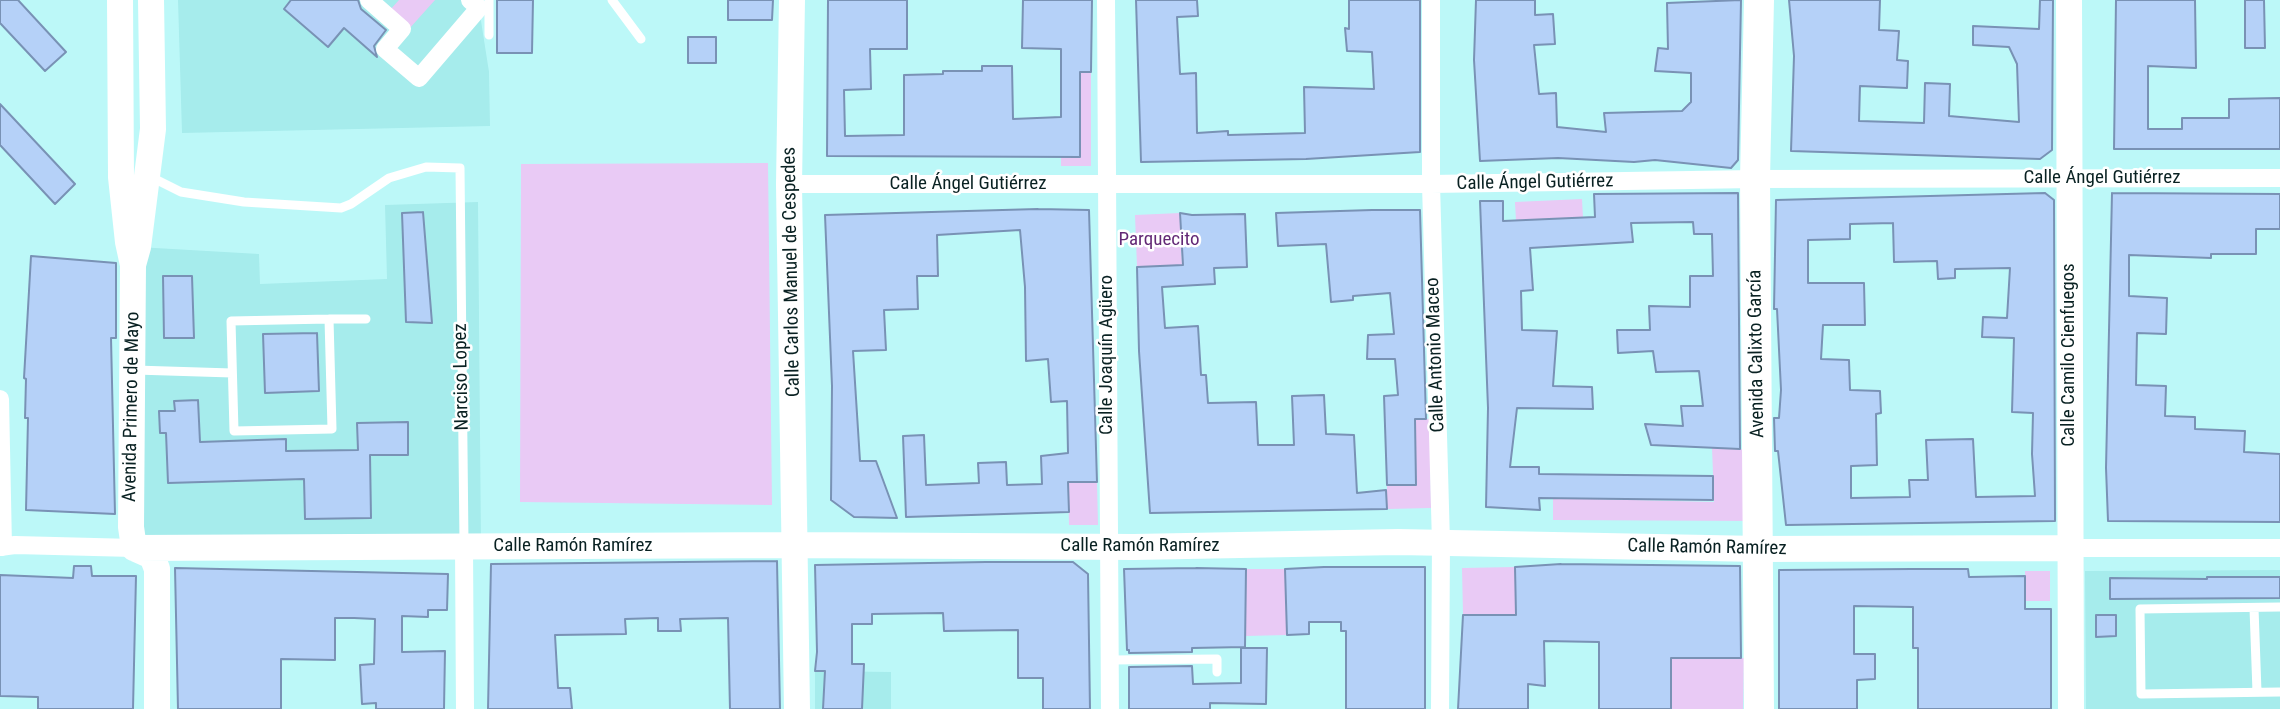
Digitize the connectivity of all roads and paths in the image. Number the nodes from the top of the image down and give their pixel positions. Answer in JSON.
{"nodes":[{"id":1,"x":120,"y":0,"type":"edge"},
{"id":2,"x":151,"y":0,"type":"edge"},
{"id":3,"x":369,"y":0,"type":"edge"},
{"id":4,"x":470,"y":0,"type":"edge"},
{"id":5,"x":489,"y":0,"type":"edge"},
{"id":6,"x":612,"y":0,"type":"edge"},
{"id":7,"x":792,"y":0,"type":"edge"},
{"id":8,"x":1106,"y":0,"type":"edge"},
{"id":9,"x":1431,"y":0,"type":"edge"},
{"id":10,"x":1759,"y":0,"type":"edge"},
{"id":11,"x":2070,"y":0,"type":"edge"},
{"id":12,"x":489,"y":35,"type":"dead end"},
{"id":13,"x":641,"y":39,"type":"dead end"},
{"id":14,"x":147,"y":175,"type":"junction"},
{"id":15,"x":2069,"y":178,"type":"junction"},
{"id":16,"x":2280,"y":178,"type":"edge"},
{"id":17,"x":1755,"y":179,"type":"junction"},
{"id":18,"x":789,"y":184,"type":"junction"},
{"id":19,"x":1431,"y":184,"type":"junction"},
{"id":20,"x":1107,"y":185,"type":"junction"},
{"id":21,"x":133,"y":265,"type":"junction"},
{"id":22,"x":329,"y":319,"type":"junction"},
{"id":23,"x":366,"y":319,"type":"dead end"},
{"id":24,"x":133,"y":370,"type":"junction"},
{"id":25,"x":233,"y":373,"type":"junction"},
{"id":26,"x":0,"y":400,"type":"edge"},
{"id":27,"x":1441,"y":543,"type":"junction"},
{"id":28,"x":796,"y":545,"type":"junction"},
{"id":29,"x":1,"y":547,"type":"edge"},
{"id":30,"x":1108,"y":547,"type":"junction"},
{"id":31,"x":134,"y":548,"type":"junction"},
{"id":32,"x":464,"y":548,"type":"junction"},
{"id":33,"x":2069,"y":548,"type":"junction"},
{"id":34,"x":2280,"y":548,"type":"edge"},
{"id":35,"x":1759,"y":549,"type":"junction"},
{"id":36,"x":2280,"y":607,"type":"edge"},
{"id":37,"x":2254,"y":608,"type":"junction"},
{"id":38,"x":1110,"y":660,"type":"junction"},
{"id":39,"x":1217,"y":672,"type":"dead end"},
{"id":40,"x":2257,"y":692,"type":"junction"},
{"id":41,"x":2280,"y":692,"type":"edge"},
{"id":42,"x":157,"y":709,"type":"edge"},
{"id":43,"x":465,"y":709,"type":"edge"},
{"id":44,"x":797,"y":709,"type":"edge"},
{"id":45,"x":1110,"y":709,"type":"edge"},
{"id":46,"x":1440,"y":709,"type":"edge"},
{"id":47,"x":1759,"y":709,"type":"edge"},
{"id":48,"x":2071,"y":709,"type":"edge"}],
"edges":[{"from":1,"to":21,"type":"street","name":"Avenida Primero de Mayo"},
{"from":2,"to":14,"type":"street","name":"Avenida Primero de Mayo"},
{"from":3,"to":4,"type":"street"},
{"from":5,"to":12,"type":"lane"},
{"from":6,"to":13,"type":"lane"},
{"from":7,"to":18,"type":"street","name":"Calle Carlos Manuel de Cespedes"},
{"from":8,"to":20,"type":"street","name":"Calle Joaquín Agüero"},
{"from":9,"to":19,"type":"street","name":"Calle Antonio Maceo"},
{"from":10,"to":17,"type":"main road","name":"Avenida Calixto García"},
{"from":11,"to":15,"type":"street","name":"Calle Camilo Cienfuegos"},
{"from":14,"to":21,"type":"street","name":"Avenida Primero de Mayo"},
{"from":14,"to":32,"type":"lane","name":"Narciso Lopez"},
{"from":15,"to":16,"type":"street","name":"Calle Ángel Gutiérrez"},
{"from":15,"to":17,"type":"street","name":"Calle Ángel Gutiérrez"},
{"from":15,"to":33,"type":"street","name":"Calle Camilo Cienfuegos"},
{"from":17,"to":19,"type":"street","name":"Calle Ángel Gutiérrez"},
{"from":17,"to":35,"type":"main road","name":"Avenida Calixto García"},
{"from":18,"to":20,"type":"street","name":"Calle Ángel Gutiérrez"},
{"from":18,"to":28,"type":"street","name":"Calle Carlos Manuel de Cespedes"},
{"from":19,"to":20,"type":"street","name":"Calle Ángel Gutiérrez"},
{"from":19,"to":27,"type":"street","name":"Calle Antonio Maceo"},
{"from":20,"to":30,"type":"street","name":"Calle Joaquín Agüero"},
{"from":21,"to":24,"type":"street","name":"Avenida Primero de Mayo"},
{"from":22,"to":23,"type":"lane"},
{"from":22,"to":25,"type":"lane"},
{"from":22,"to":25,"type":"lane"},
{"from":24,"to":25,"type":"lane"},
{"from":24,"to":31,"type":"street","name":"Avenida Primero de Mayo"},
{"from":26,"to":29,"type":"street"},
{"from":27,"to":30,"type":"street","name":"Calle Ramón Ramírez"},
{"from":27,"to":35,"type":"street","name":"Calle Ramón Ramírez"},
{"from":27,"to":46,"type":"street","name":"Calle Antonio Maceo"},
{"from":28,"to":30,"type":"street","name":"Calle Ramón Ramírez"},
{"from":28,"to":32,"type":"street","name":"Calle Ramón Ramírez"},
{"from":28,"to":44,"type":"street","name":"Calle Carlos Manuel de Cespedes"},
{"from":29,"to":31,"type":"street","name":"Calle Ramón Ramírez"},
{"from":30,"to":38,"type":"street","name":"Calle Joaquín Agüero"},
{"from":31,"to":32,"type":"street","name":"Calle Ramón Ramírez"},
{"from":31,"to":42,"type":"street"},
{"from":32,"to":43,"type":"street"},
{"from":33,"to":34,"type":"street","name":"Calle Ramón Ramírez"},
{"from":33,"to":35,"type":"street","name":"Calle Ramón Ramírez"},
{"from":33,"to":48,"type":"street","name":"Calle Camilo Cienfuegos"},
{"from":35,"to":47,"type":"main road","name":"Avenida Calixto García"},
{"from":36,"to":37,"type":"lane"},
{"from":37,"to":40,"type":"lane"},
{"from":37,"to":40,"type":"lane"},
{"from":38,"to":39,"type":"lane"},
{"from":38,"to":45,"type":"street","name":"Calle Joaquín Agüero"},
{"from":40,"to":41,"type":"lane"}]}
